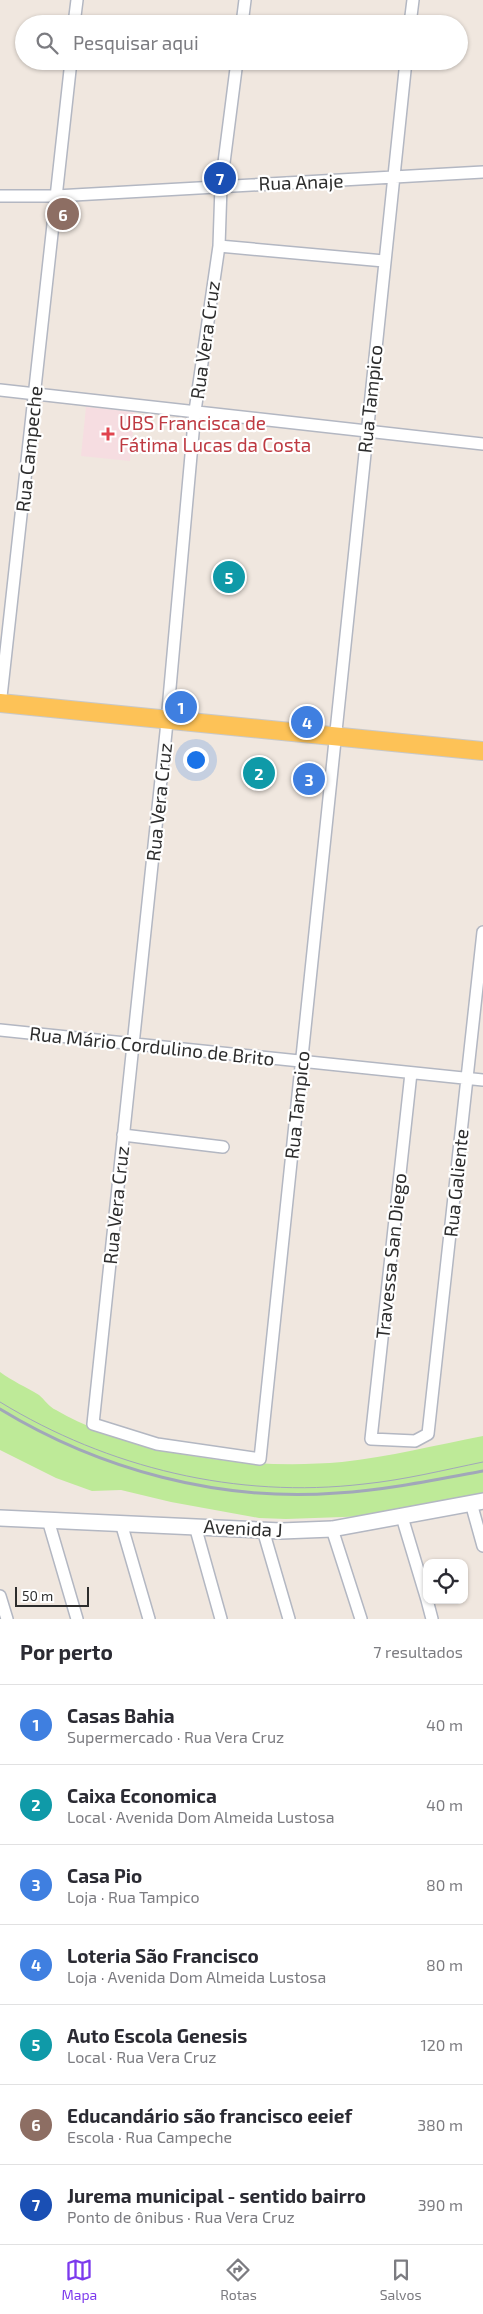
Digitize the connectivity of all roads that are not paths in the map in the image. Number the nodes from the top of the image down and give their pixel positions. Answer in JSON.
{"nodes":[{"id":1,"x":77,"y":0,"type":"edge"},
{"id":2,"x":244,"y":0,"type":"edge"},
{"id":3,"x":413,"y":0,"type":"edge"},
{"id":4,"x":75,"y":15,"type":"edge"},
{"id":5,"x":243,"y":15,"type":"edge"},
{"id":6,"x":411,"y":15,"type":"edge"},
{"id":7,"x":69,"y":70,"type":"edge"},
{"id":8,"x":236,"y":70,"type":"edge"},
{"id":9,"x":405,"y":70,"type":"edge"},
{"id":10,"x":483,"y":172,"type":"edge"},
{"id":11,"x":394,"y":178,"type":"junction"},
{"id":12,"x":221,"y":186,"type":"junction"},
{"id":13,"x":0,"y":196,"type":"edge"},
{"id":14,"x":56,"y":196,"type":"junction"},
{"id":15,"x":219,"y":246,"type":"junction"},
{"id":16,"x":384,"y":261,"type":"junction"},
{"id":17,"x":0,"y":390,"type":"edge"},
{"id":18,"x":35,"y":394,"type":"junction"},
{"id":19,"x":195,"y":411,"type":"junction"},
{"id":20,"x":367,"y":431,"type":"junction"},
{"id":21,"x":483,"y":444,"type":"edge"},
{"id":22,"x":0,"y":704,"type":"edge"},
{"id":23,"x":167,"y":720,"type":"junction"},
{"id":24,"x":335,"y":744,"type":"junction"},
{"id":25,"x":483,"y":751,"type":"edge"},
{"id":26,"x":483,"y":932,"type":"edge"},
{"id":27,"x":0,"y":1030,"type":"edge"},
{"id":28,"x":133,"y":1044,"type":"junction"},
{"id":29,"x":302,"y":1061,"type":"junction"},
{"id":30,"x":411,"y":1073,"type":"junction"},
{"id":31,"x":467,"y":1079,"type":"junction"},
{"id":32,"x":483,"y":1080,"type":"edge"},
{"id":33,"x":123,"y":1135,"type":"junction"},
{"id":34,"x":223,"y":1147,"type":"dead end"},
{"id":35,"x":93,"y":1424,"type":"joint"},
{"id":36,"x":428,"y":1434,"type":"joint"},
{"id":37,"x":477,"y":1502,"type":"edge"},
{"id":38,"x":402,"y":1516,"type":"junction"},
{"id":39,"x":0,"y":1518,"type":"edge"},
{"id":40,"x":48,"y":1520,"type":"junction"},
{"id":41,"x":121,"y":1522,"type":"junction"},
{"id":42,"x":195,"y":1526,"type":"junction"},
{"id":43,"x":332,"y":1529,"type":"junction"},
{"id":44,"x":263,"y":1530,"type":"junction"},
{"id":45,"x":483,"y":1546,"type":"edge"},
{"id":46,"x":423,"y":1587,"type":"edge"},
{"id":47,"x":0,"y":1596,"type":"edge"},
{"id":48,"x":428,"y":1604,"type":"edge"},
{"id":49,"x":7,"y":1619,"type":"edge"},
{"id":50,"x":77,"y":1619,"type":"edge"},
{"id":51,"x":149,"y":1619,"type":"edge"},
{"id":52,"x":221,"y":1619,"type":"edge"},
{"id":53,"x":289,"y":1619,"type":"edge"},
{"id":54,"x":361,"y":1619,"type":"edge"},
{"id":55,"x":432,"y":1619,"type":"edge"}],
"edges":[{"from":1,"to":4,"type":"street"},
{"from":2,"to":5,"type":"street"},
{"from":3,"to":6,"type":"street"},
{"from":7,"to":14,"type":"street","name":"Rua Campeche"},
{"from":8,"to":12,"type":"street","name":"Rua Vera Cruz"},
{"from":9,"to":11,"type":"street","name":"Rua Tampico"},
{"from":10,"to":11,"type":"street","name":"Rua Anaje"},
{"from":11,"to":12,"type":"street","name":"Rua Anaje"},
{"from":11,"to":16,"type":"street","name":"Rua Tampico"},
{"from":12,"to":14,"type":"street","name":"Rua Anaje"},
{"from":12,"to":15,"type":"street","name":"Rua Vera Cruz"},
{"from":13,"to":14,"type":"street","name":"Rua Anaje"},
{"from":14,"to":18,"type":"street","name":"Rua Campeche"},
{"from":15,"to":16,"type":"street"},
{"from":15,"to":19,"type":"street","name":"Rua Vera Cruz"},
{"from":16,"to":20,"type":"street","name":"Rua Tampico"},
{"from":17,"to":18,"type":"street"},
{"from":18,"to":19,"type":"street"},
{"from":18,"to":22,"type":"street","name":"Rua Campeche"},
{"from":19,"to":20,"type":"street"},
{"from":19,"to":23,"type":"street","name":"Rua Vera Cruz"},
{"from":20,"to":21,"type":"street"},
{"from":20,"to":24,"type":"street","name":"Rua Tampico"},
{"from":22,"to":23,"type":"main road"},
{"from":23,"to":24,"type":"main road"},
{"from":23,"to":28,"type":"street","name":"Rua Vera Cruz"},
{"from":24,"to":25,"type":"main road"},
{"from":24,"to":29,"type":"street","name":"Rua Tampico"},
{"from":26,"to":31,"type":"street","name":"Rua Galiente"},
{"from":27,"to":28,"type":"street","name":"Rua Mário Cordulino de Brito"},
{"from":28,"to":29,"type":"street","name":"Rua Mário Cordulino de Brito"},
{"from":28,"to":33,"type":"street","name":"Rua Vera Cruz"},
{"from":29,"to":30,"type":"street","name":"Rua Mário Cordulino de Brito"},
{"from":29,"to":35,"type":"street","name":"Rua Tampico"},
{"from":30,"to":31,"type":"street","name":"Rua Mário Cordulino de Brito"},
{"from":30,"to":36,"type":"street","name":"Travessa San Diego"},
{"from":31,"to":32,"type":"street","name":"Rua Mário Cordulino de Brito"},
{"from":31,"to":36,"type":"street","name":"Rua Galiente"},
{"from":33,"to":34,"type":"street"},
{"from":33,"to":35,"type":"street","name":"Rua Vera Cruz"},
{"from":37,"to":38,"type":"street","name":"Avenida J"},
{"from":37,"to":45,"type":"street"},
{"from":38,"to":43,"type":"street","name":"Avenida J"},
{"from":38,"to":46,"type":"street"},
{"from":39,"to":40,"type":"street","name":"Avenida J"},
{"from":40,"to":41,"type":"street","name":"Avenida J"},
{"from":40,"to":50,"type":"street"},
{"from":41,"to":42,"type":"street","name":"Avenida J"},
{"from":41,"to":51,"type":"street"},
{"from":42,"to":44,"type":"street","name":"Avenida J"},
{"from":42,"to":52,"type":"street"},
{"from":43,"to":44,"type":"street","name":"Avenida J"},
{"from":43,"to":54,"type":"street"},
{"from":44,"to":53,"type":"street"},
{"from":47,"to":49,"type":"street"},
{"from":48,"to":55,"type":"street"}]}
